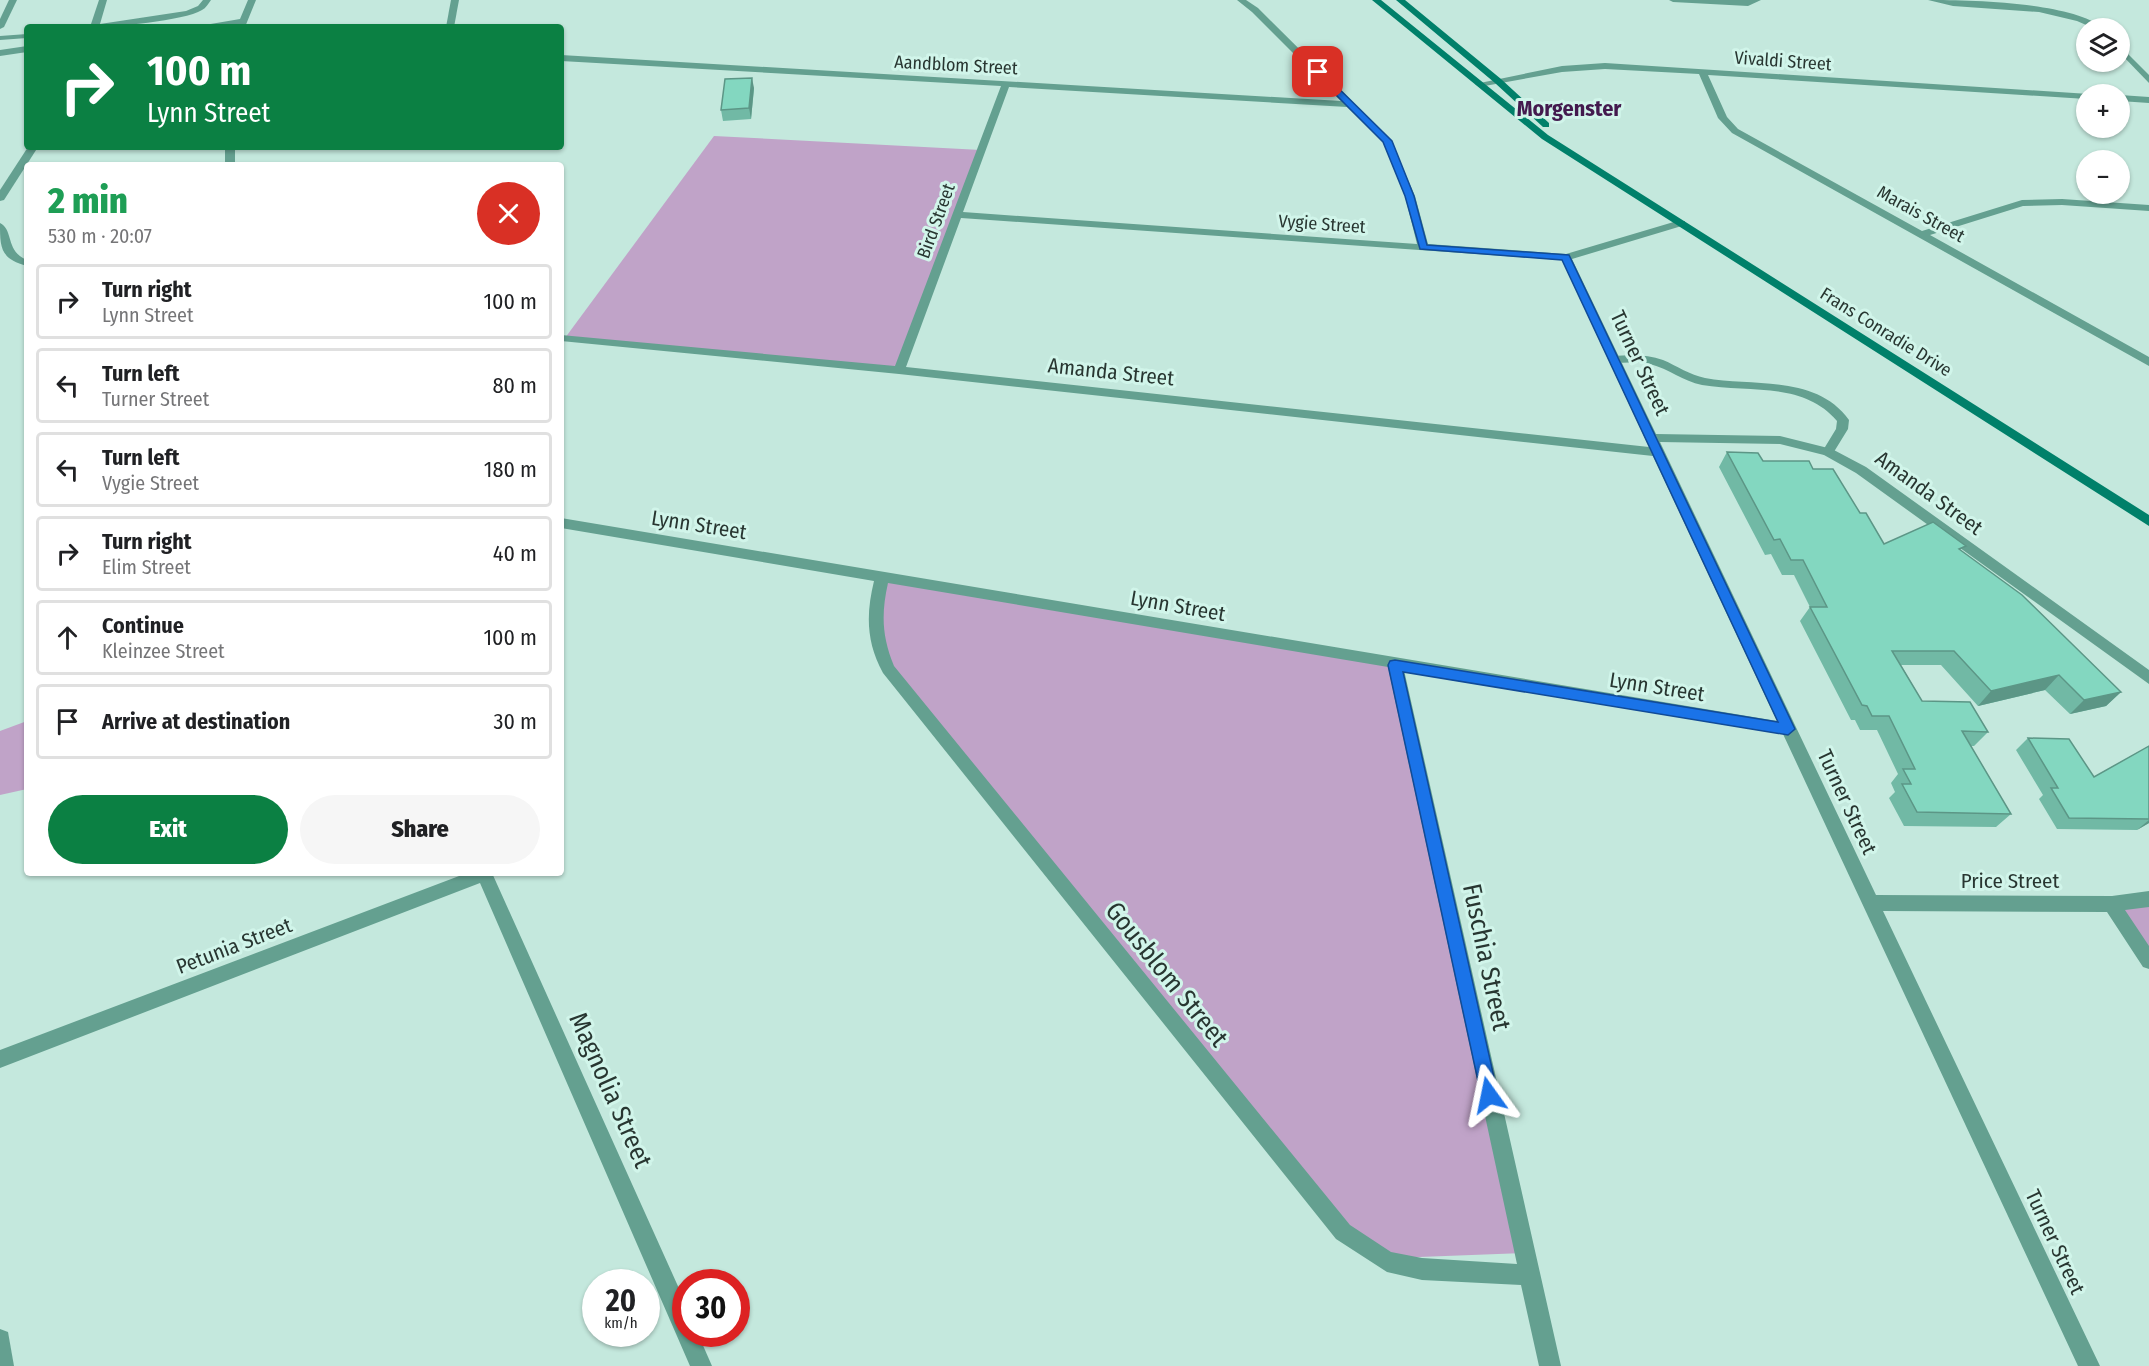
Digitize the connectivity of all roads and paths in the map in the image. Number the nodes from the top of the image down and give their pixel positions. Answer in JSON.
{"nodes":[{"id":1,"x":13,"y":0,"type":"edge"},
{"id":2,"x":103,"y":0,"type":"edge"},
{"id":3,"x":207,"y":0,"type":"edge"},
{"id":4,"x":252,"y":0,"type":"edge"},
{"id":5,"x":455,"y":0,"type":"edge"},
{"id":6,"x":1241,"y":0,"type":"edge"},
{"id":7,"x":1376,"y":0,"type":"edge"},
{"id":8,"x":1400,"y":0,"type":"edge"},
{"id":9,"x":1673,"y":0,"type":"edge"},
{"id":10,"x":1757,"y":0,"type":"edge"},
{"id":11,"x":1932,"y":0,"type":"edge"},
{"id":12,"x":2079,"y":18,"type":"edge"},
{"id":13,"x":96,"y":24,"type":"edge"},
{"id":14,"x":115,"y":24,"type":"edge"},
{"id":15,"x":241,"y":24,"type":"edge"},
{"id":16,"x":451,"y":24,"type":"edge"},
{"id":17,"x":0,"y":27,"type":"edge"},
{"id":18,"x":24,"y":36,"type":"edge"},
{"id":19,"x":0,"y":38,"type":"edge"},
{"id":20,"x":24,"y":49,"type":"edge"},
{"id":21,"x":0,"y":53,"type":"edge"},
{"id":22,"x":564,"y":58,"type":"edge"},
{"id":23,"x":2130,"y":60,"type":"edge"},
{"id":24,"x":1702,"y":72,"type":"junction"},
{"id":25,"x":2149,"y":80,"type":"edge"},
{"id":26,"x":1498,"y":81,"type":"junction"},
{"id":27,"x":1006,"y":84,"type":"junction"},
{"id":28,"x":1479,"y":84,"type":"junction"},
{"id":29,"x":2076,"y":95,"type":"edge"},
{"id":30,"x":2130,"y":99,"type":"edge"},
{"id":31,"x":2149,"y":100,"type":"edge"},
{"id":32,"x":1350,"y":104,"type":"junction"},
{"id":33,"x":31,"y":150,"type":"edge"},
{"id":34,"x":1603,"y":174,"type":"junction"},
{"id":35,"x":0,"y":198,"type":"edge"},
{"id":36,"x":2149,"y":208,"type":"edge"},
{"id":37,"x":956,"y":215,"type":"junction"},
{"id":38,"x":1681,"y":223,"type":"junction"},
{"id":39,"x":0,"y":226,"type":"edge"},
{"id":40,"x":1924,"y":234,"type":"junction"},
{"id":41,"x":1423,"y":247,"type":"junction"},
{"id":42,"x":1566,"y":257,"type":"junction"},
{"id":43,"x":24,"y":262,"type":"edge"},
{"id":44,"x":564,"y":339,"type":"edge"},
{"id":45,"x":1613,"y":358,"type":"junction"},
{"id":46,"x":2149,"y":362,"type":"edge"},
{"id":47,"x":899,"y":370,"type":"junction"},
{"id":48,"x":1653,"y":445,"type":"junction"},
{"id":49,"x":1828,"y":452,"type":"junction"},
{"id":50,"x":2149,"y":521,"type":"edge"},
{"id":51,"x":564,"y":524,"type":"edge"},
{"id":52,"x":882,"y":577,"type":"junction"},
{"id":53,"x":1395,"y":665,"type":"junction"},
{"id":54,"x":2149,"y":678,"type":"edge"},
{"id":55,"x":1788,"y":729,"type":"junction"},
{"id":56,"x":479,"y":876,"type":"edge"},
{"id":57,"x":485,"y":876,"type":"edge"},
{"id":58,"x":2149,"y":899,"type":"edge"},
{"id":59,"x":1870,"y":903,"type":"junction"},
{"id":60,"x":2112,"y":904,"type":"junction"},
{"id":61,"x":2149,"y":961,"type":"edge"},
{"id":62,"x":0,"y":1059,"type":"edge"},
{"id":63,"x":1530,"y":1275,"type":"junction"},
{"id":64,"x":672,"y":1300,"type":"edge"},
{"id":65,"x":0,"y":1340,"type":"edge"},
{"id":66,"x":693,"y":1347,"type":"edge"},
{"id":67,"x":3,"y":1366,"type":"edge"},
{"id":68,"x":701,"y":1366,"type":"edge"},
{"id":69,"x":1550,"y":1366,"type":"edge"},
{"id":70,"x":2090,"y":1366,"type":"edge"}],
"edges":[{"from":1,"to":17,"type":"street"},
{"from":2,"to":13,"type":"street"},
{"from":3,"to":14,"type":"street"},
{"from":4,"to":15,"type":"street"},
{"from":5,"to":16,"type":"street"},
{"from":6,"to":32,"type":"street"},
{"from":7,"to":28,"type":"street","name":"Frans Conradie Drive"},
{"from":8,"to":26,"type":"street","name":"Frans Conradie Drive"},
{"from":9,"to":10,"type":"street"},
{"from":11,"to":12,"type":"street"},
{"from":18,"to":19,"type":"street"},
{"from":20,"to":21,"type":"street"},
{"from":22,"to":27,"type":"street","name":"Aandblom Street"},
{"from":23,"to":25,"type":"street"},
{"from":24,"to":26,"type":"street","name":"Vivaldi Street"},
{"from":24,"to":29,"type":"street","name":"Vivaldi Street"},
{"from":24,"to":40,"type":"street","name":"Marais Street"},
{"from":26,"to":28,"type":"street","name":"Vivaldi Street"},
{"from":26,"to":34,"type":"street","name":"Frans Conradie Drive"},
{"from":27,"to":32,"type":"street","name":"Aandblom Street"},
{"from":27,"to":37,"type":"street","name":"Bird Street"},
{"from":28,"to":34,"type":"street","name":"Frans Conradie Drive"},
{"from":30,"to":31,"type":"street"},
{"from":32,"to":41,"type":"street"},
{"from":33,"to":35,"type":"street"},
{"from":34,"to":38,"type":"street","name":"Frans Conradie Drive"},
{"from":36,"to":40,"type":"street"},
{"from":37,"to":41,"type":"street","name":"Vygie Street"},
{"from":37,"to":47,"type":"street","name":"Bird Street"},
{"from":38,"to":42,"type":"street","name":"Vygie Street"},
{"from":38,"to":50,"type":"street","name":"Frans Conradie Drive"},
{"from":39,"to":43,"type":"street"},
{"from":40,"to":46,"type":"street","name":"Marais Street"},
{"from":41,"to":42,"type":"street","name":"Vygie Street"},
{"from":42,"to":45,"type":"street","name":"Turner Street"},
{"from":44,"to":47,"type":"street","name":"Amanda Street"},
{"from":45,"to":48,"type":"street","name":"Turner Street"},
{"from":45,"to":49,"type":"street"},
{"from":47,"to":48,"type":"street","name":"Amanda Street"},
{"from":48,"to":49,"type":"street","name":"Amanda Street"},
{"from":48,"to":55,"type":"street","name":"Turner Street"},
{"from":49,"to":54,"type":"street","name":"Amanda Street"},
{"from":51,"to":52,"type":"street","name":"Lynn Street"},
{"from":52,"to":53,"type":"street","name":"Lynn Street"},
{"from":52,"to":63,"type":"street","name":"Gousblom Street"},
{"from":53,"to":55,"type":"street","name":"Lynn Street"},
{"from":53,"to":63,"type":"street","name":"Fuschia Street"},
{"from":55,"to":59,"type":"street","name":"Turner Street"},
{"from":56,"to":62,"type":"street","name":"Petunia Street"},
{"from":57,"to":64,"type":"street","name":"Magnolia Street"},
{"from":58,"to":60,"type":"street","name":"Price Street"},
{"from":59,"to":60,"type":"street","name":"Price Street"},
{"from":59,"to":70,"type":"street","name":"Turner Street"},
{"from":60,"to":61,"type":"street"},
{"from":63,"to":69,"type":"street","name":"Fuschia Street"},
{"from":65,"to":67,"type":"street"},
{"from":66,"to":68,"type":"street","name":"Magnolia Street"}]}
